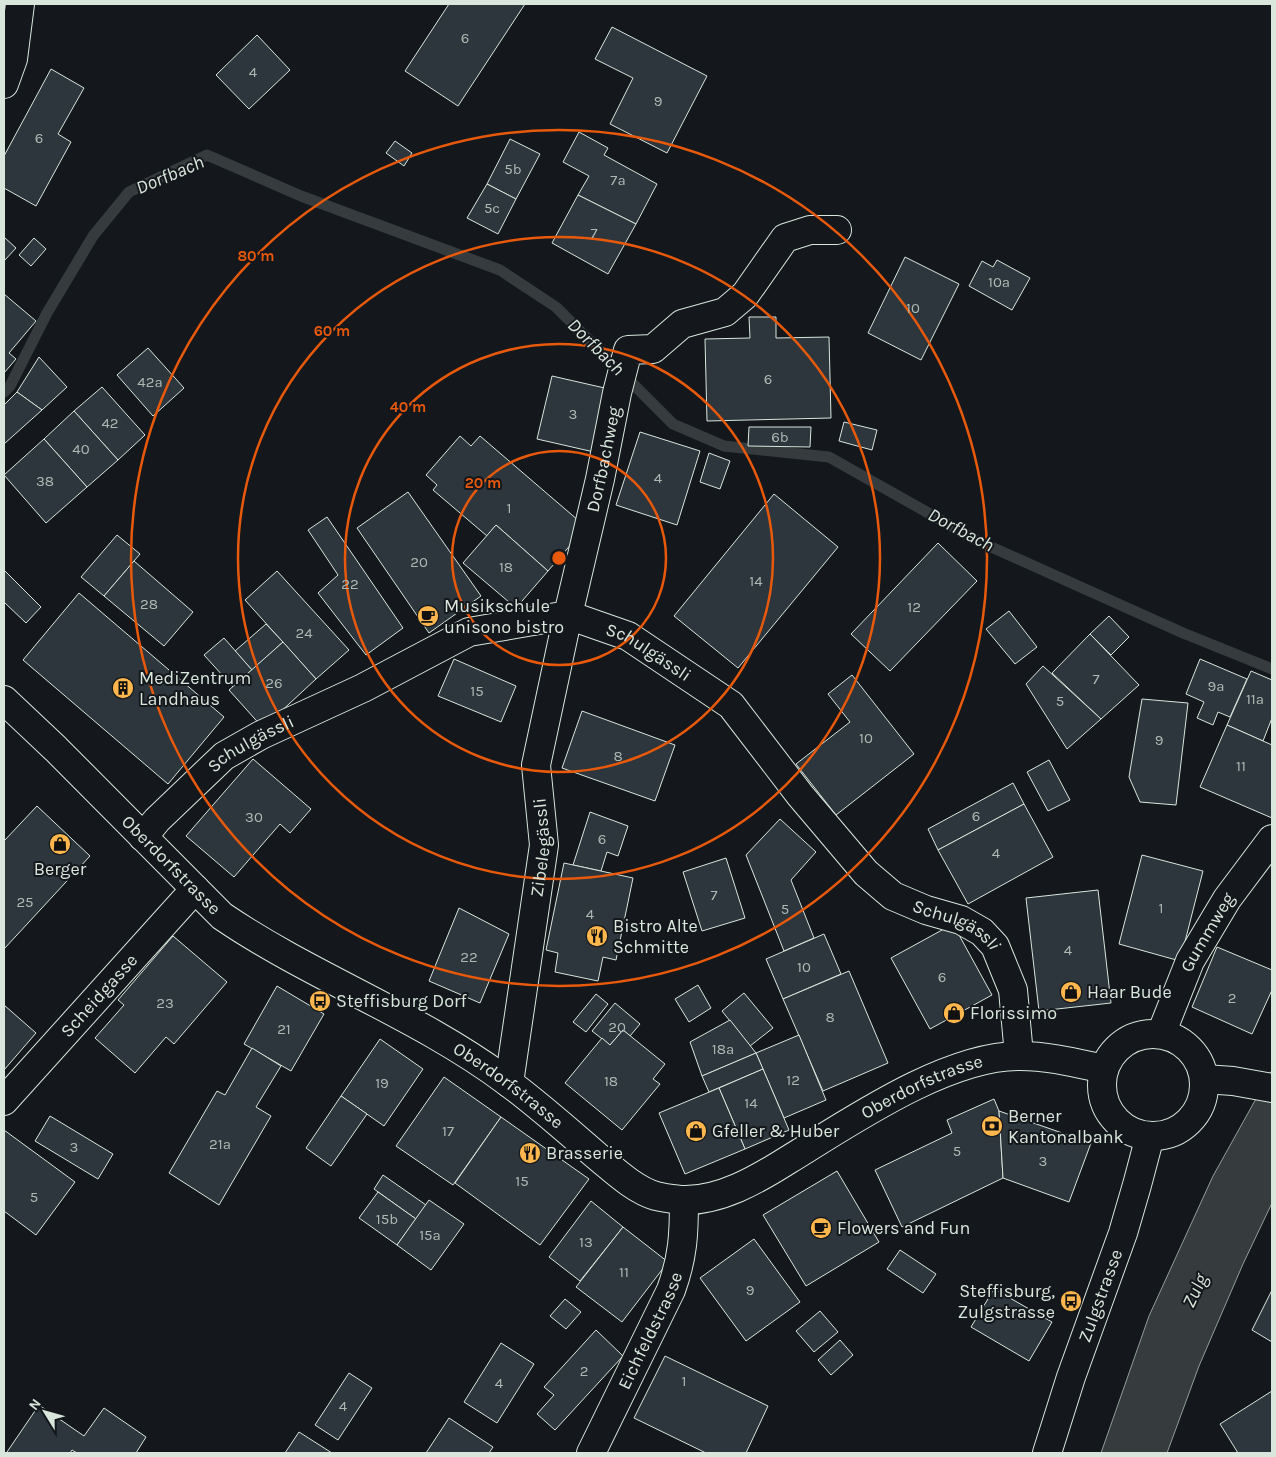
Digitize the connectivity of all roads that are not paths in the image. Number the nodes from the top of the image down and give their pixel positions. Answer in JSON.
{"nodes":[{"id":1,"x":20,"y":4,"type":"edge"},
{"id":2,"x":4,"y":84,"type":"edge"},
{"id":3,"x":837,"y":230,"type":"dead end"},
{"id":4,"x":568,"y":615,"type":"junction"},
{"id":5,"x":4,"y":700,"type":"edge"},
{"id":6,"x":143,"y":836,"type":"junction"},
{"id":7,"x":1272,"y":839,"type":"edge"},
{"id":8,"x":195,"y":889,"type":"junction"},
{"id":9,"x":1161,"y":1034,"type":"junction"},
{"id":10,"x":1019,"y":1056,"type":"junction"},
{"id":11,"x":1104,"y":1069,"type":"junction"},
{"id":12,"x":1204,"y":1080,"type":"junction"},
{"id":13,"x":509,"y":1083,"type":"junction"},
{"id":14,"x":1265,"y":1086,"type":"edge"},
{"id":15,"x":4,"y":1101,"type":"edge"},
{"id":16,"x":1150,"y":1136,"type":"junction"},
{"id":17,"x":684,"y":1200,"type":"junction"},
{"id":18,"x":591,"y":1453,"type":"edge"},
{"id":19,"x":1047,"y":1453,"type":"edge"}],
"edges":[{"from":1,"to":2,"type":"street"},
{"from":3,"to":4,"type":"street","name":"Dorfbachweg"},
{"from":4,"to":6,"type":"street","name":"Schulgässli"},
{"from":4,"to":10,"type":"street","name":"Schulgässli"},
{"from":4,"to":13,"type":"street","name":"Zibelegässli"},
{"from":5,"to":6,"type":"street","name":"Oberdorfstrasse"},
{"from":6,"to":8,"type":"street","name":"Oberdorfstrasse"},
{"from":7,"to":9,"type":"street","name":"Gummweg"},
{"from":8,"to":13,"type":"street","name":"Oberdorfstrasse"},
{"from":8,"to":15,"type":"street","name":"Scheidgasse"},
{"from":9,"to":11,"type":"street"},
{"from":9,"to":12,"type":"street"},
{"from":10,"to":11,"type":"street","name":"Oberdorfstrasse"},
{"from":10,"to":17,"type":"street","name":"Oberdorfstrasse"},
{"from":11,"to":16,"type":"street"},
{"from":12,"to":14,"type":"street"},
{"from":12,"to":16,"type":"street"},
{"from":13,"to":17,"type":"street","name":"Oberdorfstrasse"},
{"from":16,"to":19,"type":"street","name":"Zulgstrasse"},
{"from":17,"to":18,"type":"street","name":"Eichfeldstrasse"}]}
